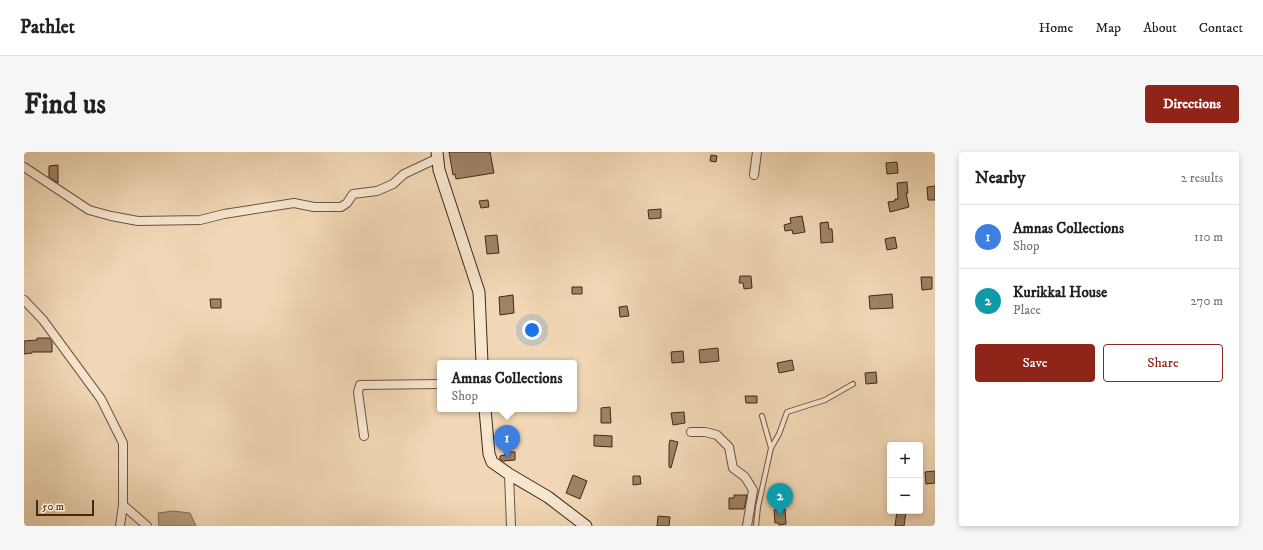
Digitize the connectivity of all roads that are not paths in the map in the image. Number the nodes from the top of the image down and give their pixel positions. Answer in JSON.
{"nodes":[{"id":1,"x":757,"y":152,"type":"edge"},
{"id":2,"x":437,"y":155,"type":"edge"},
{"id":3,"x":24,"y":167,"type":"edge"},
{"id":4,"x":754,"y":175,"type":"dead end"},
{"id":5,"x":24,"y":300,"type":"edge"},
{"id":6,"x":482,"y":360,"type":"edge"},
{"id":7,"x":437,"y":384,"type":"edge"},
{"id":8,"x":853,"y":384,"type":"dead end"},
{"id":9,"x":485,"y":412,"type":"edge"},
{"id":10,"x":762,"y":416,"type":"dead end"},
{"id":11,"x":691,"y":432,"type":"dead end"},
{"id":12,"x":364,"y":436,"type":"dead end"},
{"id":13,"x":771,"y":448,"type":"junction"},
{"id":14,"x":509,"y":474,"type":"junction"},
{"id":15,"x":123,"y":505,"type":"junction"},
{"id":16,"x":120,"y":526,"type":"edge"},
{"id":17,"x":147,"y":526,"type":"edge"},
{"id":18,"x":511,"y":526,"type":"edge"},
{"id":19,"x":586,"y":526,"type":"edge"},
{"id":20,"x":747,"y":526,"type":"edge"},
{"id":21,"x":756,"y":526,"type":"edge"}],
"edges":[{"from":1,"to":4,"type":"street"},
{"from":2,"to":3,"type":"street"},
{"from":2,"to":6,"type":"main road"},
{"from":5,"to":15,"type":"street"},
{"from":7,"to":12,"type":"street"},
{"from":8,"to":13,"type":"lane"},
{"from":9,"to":14,"type":"main road"},
{"from":10,"to":13,"type":"lane"},
{"from":11,"to":20,"type":"street"},
{"from":13,"to":21,"type":"lane"},
{"from":14,"to":18,"type":"street"},
{"from":14,"to":19,"type":"main road"},
{"from":15,"to":16,"type":"street"},
{"from":15,"to":17,"type":"street"}]}
